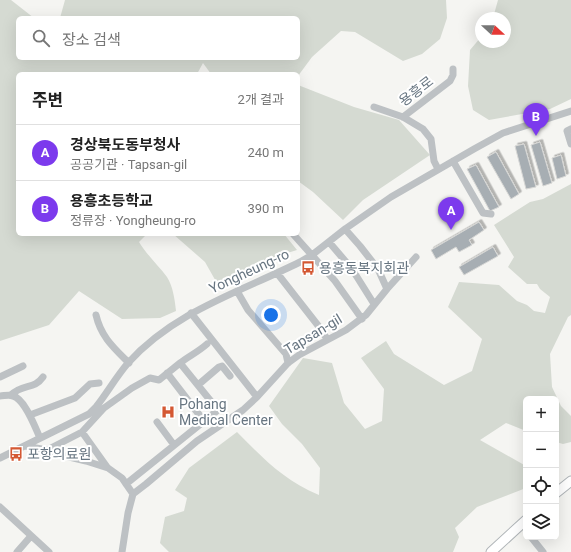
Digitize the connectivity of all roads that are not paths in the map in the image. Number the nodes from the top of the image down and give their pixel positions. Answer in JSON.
{"nodes":[{"id":1,"x":453,"y":69,"type":"dead end"},
{"id":2,"x":374,"y":107,"type":"dead end"},
{"id":3,"x":571,"y":111,"type":"edge"},
{"id":4,"x":403,"y":118,"type":"junction"},
{"id":5,"x":571,"y":129,"type":"edge"},
{"id":6,"x":571,"y":144,"type":"edge"},
{"id":7,"x":453,"y":160,"type":"junction"},
{"id":8,"x":438,"y":169,"type":"junction"},
{"id":9,"x":491,"y":214,"type":"dead end"},
{"id":10,"x":345,"y":229,"type":"junction"},
{"id":11,"x":295,"y":236,"type":"edge"},
{"id":12,"x":329,"y":242,"type":"junction"},
{"id":13,"x":312,"y":255,"type":"junction"},
{"id":14,"x":416,"y":258,"type":"dead end"},
{"id":15,"x":277,"y":273,"type":"junction"},
{"id":16,"x":387,"y":289,"type":"junction"},
{"id":17,"x":237,"y":291,"type":"junction"},
{"id":18,"x":374,"y":304,"type":"junction"},
{"id":19,"x":192,"y":313,"type":"junction"},
{"id":20,"x":96,"y":315,"type":"dead end"},
{"id":21,"x":362,"y":319,"type":"junction"},
{"id":22,"x":327,"y":339,"type":"junction"},
{"id":23,"x":207,"y":344,"type":"dead end"},
{"id":24,"x":129,"y":363,"type":"junction"},
{"id":25,"x":180,"y":363,"type":"junction"},
{"id":26,"x":288,"y":363,"type":"junction"},
{"id":27,"x":23,"y":366,"type":"dead end"},
{"id":28,"x":167,"y":373,"type":"junction"},
{"id":29,"x":230,"y":376,"type":"dead end"},
{"id":30,"x":0,"y":377,"type":"edge"},
{"id":31,"x":43,"y":377,"type":"dead end"},
{"id":32,"x":99,"y":383,"type":"dead end"},
{"id":33,"x":198,"y":385,"type":"junction"},
{"id":34,"x":11,"y":395,"type":"junction"},
{"id":35,"x":0,"y":396,"type":"edge"},
{"id":36,"x":257,"y":397,"type":"junction"},
{"id":37,"x":30,"y":416,"type":"junction"},
{"id":38,"x":157,"y":422,"type":"dead end"},
{"id":39,"x":203,"y":423,"type":"junction"},
{"id":40,"x":82,"y":432,"type":"junction"},
{"id":41,"x":205,"y":435,"type":"junction"},
{"id":42,"x":40,"y":438,"type":"junction"},
{"id":43,"x":174,"y":445,"type":"junction"},
{"id":44,"x":25,"y":446,"type":"junction"},
{"id":45,"x":47,"y":450,"type":"junction"},
{"id":46,"x":0,"y":458,"type":"edge"},
{"id":47,"x":108,"y":468,"type":"junction"},
{"id":48,"x":571,"y":481,"type":"edge"},
{"id":49,"x":126,"y":484,"type":"junction"},
{"id":50,"x":559,"y":491,"type":"edge"},
{"id":51,"x":133,"y":494,"type":"junction"},
{"id":52,"x":0,"y":507,"type":"edge"},
{"id":53,"x":523,"y":526,"type":"edge"},
{"id":54,"x":31,"y":536,"type":"junction"},
{"id":55,"x":533,"y":540,"type":"edge"},
{"id":56,"x":17,"y":552,"type":"edge"},
{"id":57,"x":49,"y":552,"type":"edge"},
{"id":58,"x":122,"y":552,"type":"edge"},
{"id":59,"x":491,"y":552,"type":"edge"},
{"id":60,"x":543,"y":552,"type":"edge"}],
"edges":[{"from":1,"to":4,"type":"street","name":"용흥로"},
{"from":2,"to":4,"type":"street"},
{"from":3,"to":7,"type":"street","name":"Yongheung-ro"},
{"from":4,"to":8,"type":"street","name":"용흥로"},
{"from":5,"to":6,"type":"street"},
{"from":7,"to":8,"type":"street","name":"Yongheung-ro"},
{"from":7,"to":9,"type":"street"},
{"from":8,"to":10,"type":"street","name":"Yongheung-ro"},
{"from":10,"to":12,"type":"street","name":"Yongheung-ro"},
{"from":10,"to":16,"type":"street"},
{"from":11,"to":13,"type":"street"},
{"from":12,"to":13,"type":"street","name":"Yongheung-ro"},
{"from":12,"to":18,"type":"street"},
{"from":13,"to":15,"type":"street","name":"Yongheung-ro"},
{"from":13,"to":21,"type":"street"},
{"from":14,"to":16,"type":"street","name":"Tapsan-gil"},
{"from":15,"to":17,"type":"street","name":"Yongheung-ro"},
{"from":15,"to":22,"type":"street"},
{"from":16,"to":18,"type":"street","name":"Tapsan-gil"},
{"from":17,"to":19,"type":"street","name":"Yongheung-ro"},
{"from":17,"to":26,"type":"street"},
{"from":18,"to":21,"type":"street","name":"Tapsan-gil"},
{"from":19,"to":24,"type":"street","name":"Yongheung-ro"},
{"from":19,"to":36,"type":"street"},
{"from":20,"to":24,"type":"street"},
{"from":21,"to":22,"type":"street","name":"Tapsan-gil"},
{"from":22,"to":26,"type":"street","name":"Tapsan-gil"},
{"from":23,"to":25,"type":"street"},
{"from":24,"to":42,"type":"street","name":"Yongheung-ro"},
{"from":25,"to":28,"type":"street"},
{"from":25,"to":33,"type":"street"},
{"from":26,"to":36,"type":"street","name":"Tapsan-gil"},
{"from":27,"to":30,"type":"street"},
{"from":28,"to":39,"type":"street"},
{"from":28,"to":40,"type":"street"},
{"from":29,"to":33,"type":"street"},
{"from":31,"to":34,"type":"street"},
{"from":32,"to":37,"type":"street"},
{"from":33,"to":39,"type":"street"},
{"from":34,"to":35,"type":"street"},
{"from":34,"to":37,"type":"street"},
{"from":36,"to":41,"type":"street","name":"Tapsan-gil"},
{"from":37,"to":42,"type":"street"},
{"from":38,"to":43,"type":"street"},
{"from":39,"to":41,"type":"street"},
{"from":39,"to":43,"type":"street"},
{"from":40,"to":45,"type":"street"},
{"from":40,"to":47,"type":"street"},
{"from":41,"to":51,"type":"street","name":"Tapsan-gil"},
{"from":42,"to":44,"type":"street","name":"Yongheung-ro"},
{"from":43,"to":49,"type":"street"},
{"from":44,"to":45,"type":"street"},
{"from":44,"to":46,"type":"street","name":"Yongheung-ro"},
{"from":45,"to":47,"type":"street"},
{"from":47,"to":49,"type":"street"},
{"from":48,"to":50,"type":"main road"},
{"from":49,"to":51,"type":"street"},
{"from":51,"to":58,"type":"street"},
{"from":52,"to":54,"type":"street"},
{"from":53,"to":59,"type":"main road"},
{"from":54,"to":56,"type":"street"},
{"from":54,"to":57,"type":"street"},
{"from":55,"to":60,"type":"street"}]}
